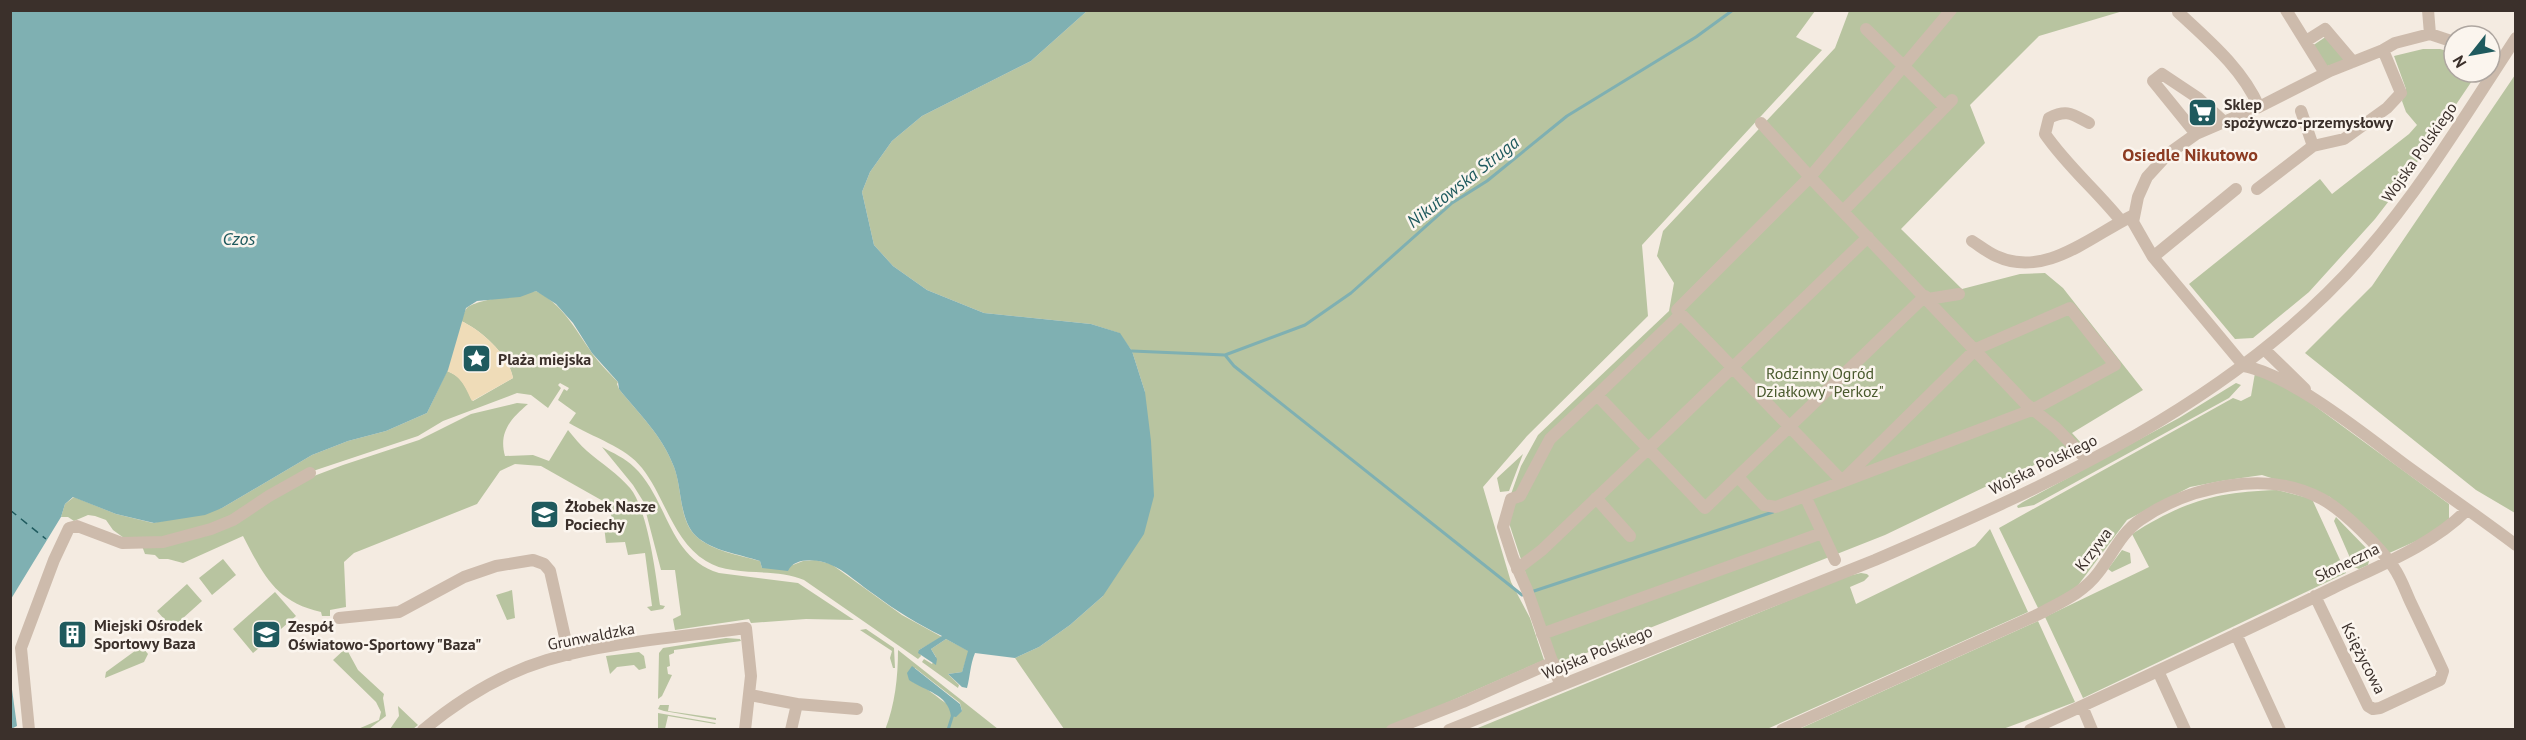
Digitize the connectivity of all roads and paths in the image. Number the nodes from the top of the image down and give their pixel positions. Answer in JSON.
{"nodes":[{"id":1,"x":1951,"y":10,"type":"edge"},
{"id":2,"x":2286,"y":10,"type":"edge"},
{"id":3,"x":2428,"y":10,"type":"edge"},
{"id":4,"x":2178,"y":12,"type":"edge"},
{"id":5,"x":1866,"y":29,"type":"dead end"},
{"id":6,"x":2430,"y":34,"type":"junction"},
{"id":7,"x":2442,"y":38,"type":"edge"},
{"id":8,"x":2516,"y":38,"type":"edge"},
{"id":9,"x":2306,"y":41,"type":"junction"},
{"id":10,"x":2383,"y":50,"type":"junction"},
{"id":11,"x":2502,"y":53,"type":"edge"},
{"id":12,"x":2352,"y":62,"type":"junction"},
{"id":13,"x":1904,"y":68,"type":"junction"},
{"id":14,"x":2325,"y":73,"type":"junction"},
{"id":15,"x":2481,"y":84,"type":"edge"},
{"id":16,"x":2259,"y":107,"type":"junction"},
{"id":17,"x":2301,"y":111,"type":"dead end"},
{"id":18,"x":2224,"y":122,"type":"junction"},
{"id":19,"x":1761,"y":123,"type":"dead end"},
{"id":20,"x":2089,"y":123,"type":"dead end"},
{"id":21,"x":2196,"y":134,"type":"junction"},
{"id":22,"x":2313,"y":146,"type":"junction"},
{"id":23,"x":1810,"y":177,"type":"junction"},
{"id":24,"x":2236,"y":189,"type":"dead end"},
{"id":25,"x":2258,"y":189,"type":"dead end"},
{"id":26,"x":1843,"y":212,"type":"junction"},
{"id":27,"x":2127,"y":219,"type":"junction"},
{"id":28,"x":1868,"y":237,"type":"junction"},
{"id":29,"x":1972,"y":241,"type":"dead end"},
{"id":30,"x":2153,"y":257,"type":"junction"},
{"id":31,"x":1959,"y":294,"type":"dead end"},
{"id":32,"x":1926,"y":298,"type":"junction"},
{"id":33,"x":1681,"y":314,"type":"junction"},
{"id":34,"x":1976,"y":349,"type":"junction"},
{"id":35,"x":2265,"y":350,"type":"junction"},
{"id":36,"x":2244,"y":366,"type":"junction"},
{"id":37,"x":1733,"y":368,"type":"junction"},
{"id":38,"x":1597,"y":394,"type":"junction"},
{"id":39,"x":2319,"y":403,"type":"junction"},
{"id":40,"x":2034,"y":409,"type":"junction"},
{"id":41,"x":1789,"y":427,"type":"junction"},
{"id":42,"x":1649,"y":448,"type":"junction"},
{"id":43,"x":2088,"y":461,"type":"junction"},
{"id":44,"x":310,"y":473,"type":"dead end"},
{"id":45,"x":1738,"y":477,"type":"junction"},
{"id":46,"x":1842,"y":481,"type":"junction"},
{"id":47,"x":1805,"y":496,"type":"junction"},
{"id":48,"x":1596,"y":498,"type":"junction"},
{"id":49,"x":2467,"y":510,"type":"junction"},
{"id":50,"x":1822,"y":533,"type":"junction"},
{"id":51,"x":1630,"y":536,"type":"dead end"},
{"id":52,"x":2516,"y":545,"type":"edge"},
{"id":53,"x":1835,"y":560,"type":"dead end"},
{"id":54,"x":2388,"y":561,"type":"junction"},
{"id":55,"x":1517,"y":569,"type":"junction"},
{"id":56,"x":2315,"y":596,"type":"junction"},
{"id":57,"x":339,"y":618,"type":"dead end"},
{"id":58,"x":1542,"y":634,"type":"junction"},
{"id":59,"x":2236,"y":634,"type":"junction"},
{"id":60,"x":569,"y":655,"type":"junction"},
{"id":61,"x":1553,"y":662,"type":"junction"},
{"id":62,"x":2158,"y":671,"type":"junction"},
{"id":63,"x":1560,"y":684,"type":"junction"},
{"id":64,"x":750,"y":695,"type":"junction"},
{"id":65,"x":797,"y":704,"type":"junction"},
{"id":66,"x":2082,"y":706,"type":"junction"},
{"id":67,"x":857,"y":709,"type":"dead end"},
{"id":68,"x":29,"y":729,"type":"edge"},
{"id":69,"x":423,"y":729,"type":"edge"},
{"id":70,"x":745,"y":729,"type":"edge"},
{"id":71,"x":791,"y":729,"type":"edge"},
{"id":72,"x":1392,"y":729,"type":"edge"},
{"id":73,"x":1449,"y":729,"type":"edge"},
{"id":74,"x":1782,"y":729,"type":"edge"},
{"id":75,"x":2030,"y":729,"type":"edge"},
{"id":76,"x":2092,"y":729,"type":"edge"},
{"id":77,"x":2186,"y":729,"type":"edge"},
{"id":78,"x":2280,"y":729,"type":"edge"}],
"edges":[{"from":1,"to":13,"type":"street"},
{"from":2,"to":9,"type":"street"},
{"from":3,"to":6,"type":"street"},
{"from":4,"to":16,"type":"street"},
{"from":5,"to":13,"type":"street"},
{"from":6,"to":7,"type":"street"},
{"from":6,"to":10,"type":"street"},
{"from":8,"to":11,"type":"street","name":"Wojska Polskiego"},
{"from":9,"to":12,"type":"street"},
{"from":9,"to":14,"type":"street"},
{"from":10,"to":12,"type":"street"},
{"from":10,"to":22,"type":"street"},
{"from":12,"to":14,"type":"street"},
{"from":13,"to":23,"type":"street"},
{"from":13,"to":26,"type":"street"},
{"from":14,"to":16,"type":"street"},
{"from":15,"to":35,"type":"street","name":"Wojska Polskiego"},
{"from":16,"to":18,"type":"street"},
{"from":17,"to":22,"type":"street"},
{"from":18,"to":21,"type":"street"},
{"from":18,"to":21,"type":"street"},
{"from":19,"to":23,"type":"street"},
{"from":20,"to":27,"type":"street"},
{"from":21,"to":27,"type":"street"},
{"from":22,"to":25,"type":"street"},
{"from":23,"to":26,"type":"street"},
{"from":23,"to":33,"type":"street"},
{"from":24,"to":30,"type":"street"},
{"from":26,"to":28,"type":"street"},
{"from":27,"to":29,"type":"street"},
{"from":27,"to":30,"type":"street"},
{"from":28,"to":32,"type":"street"},
{"from":28,"to":37,"type":"street"},
{"from":30,"to":36,"type":"street"},
{"from":31,"to":32,"type":"street"},
{"from":32,"to":34,"type":"street"},
{"from":32,"to":41,"type":"street"},
{"from":33,"to":37,"type":"street"},
{"from":33,"to":38,"type":"street"},
{"from":34,"to":40,"type":"street"},
{"from":34,"to":40,"type":"street"},
{"from":34,"to":46,"type":"street"},
{"from":35,"to":36,"type":"street","name":"Wojska Polskiego"},
{"from":35,"to":39,"type":"street"},
{"from":36,"to":39,"type":"street"},
{"from":36,"to":43,"type":"street","name":"Wojska Polskiego"},
{"from":37,"to":41,"type":"street"},
{"from":37,"to":42,"type":"street"},
{"from":38,"to":42,"type":"street"},
{"from":38,"to":55,"type":"street"},
{"from":39,"to":49,"type":"street"},
{"from":40,"to":43,"type":"street"},
{"from":40,"to":46,"type":"street"},
{"from":41,"to":45,"type":"street"},
{"from":41,"to":46,"type":"street"},
{"from":42,"to":45,"type":"street"},
{"from":42,"to":48,"type":"street"},
{"from":43,"to":63,"type":"street","name":"Wojska Polskiego"},
{"from":44,"to":68,"type":"street"},
{"from":45,"to":47,"type":"street"},
{"from":46,"to":47,"type":"street"},
{"from":47,"to":50,"type":"street"},
{"from":48,"to":51,"type":"street"},
{"from":48,"to":55,"type":"street"},
{"from":49,"to":52,"type":"street"},
{"from":49,"to":54,"type":"street","name":"Słoneczna"},
{"from":50,"to":53,"type":"street"},
{"from":50,"to":58,"type":"street"},
{"from":54,"to":56,"type":"street","name":"Słoneczna"},
{"from":54,"to":56,"type":"street","name":"Księżycowa"},
{"from":54,"to":74,"type":"street","name":"Krzywa"},
{"from":55,"to":58,"type":"street"},
{"from":56,"to":59,"type":"street","name":"Słoneczna"},
{"from":57,"to":60,"type":"street"},
{"from":58,"to":61,"type":"street"},
{"from":59,"to":62,"type":"street","name":"Słoneczna"},
{"from":59,"to":78,"type":"street"},
{"from":60,"to":64,"type":"street","name":"Grunwaldzka"},
{"from":60,"to":69,"type":"street","name":"Grunwaldzka"},
{"from":61,"to":63,"type":"street"},
{"from":61,"to":72,"type":"street"},
{"from":62,"to":66,"type":"street","name":"Słoneczna"},
{"from":62,"to":77,"type":"street"},
{"from":63,"to":73,"type":"street","name":"Wojska Polskiego"},
{"from":64,"to":65,"type":"street"},
{"from":64,"to":70,"type":"street"},
{"from":65,"to":67,"type":"street"},
{"from":65,"to":71,"type":"street"},
{"from":66,"to":75,"type":"street","name":"Słoneczna"},
{"from":66,"to":76,"type":"street"}]}
